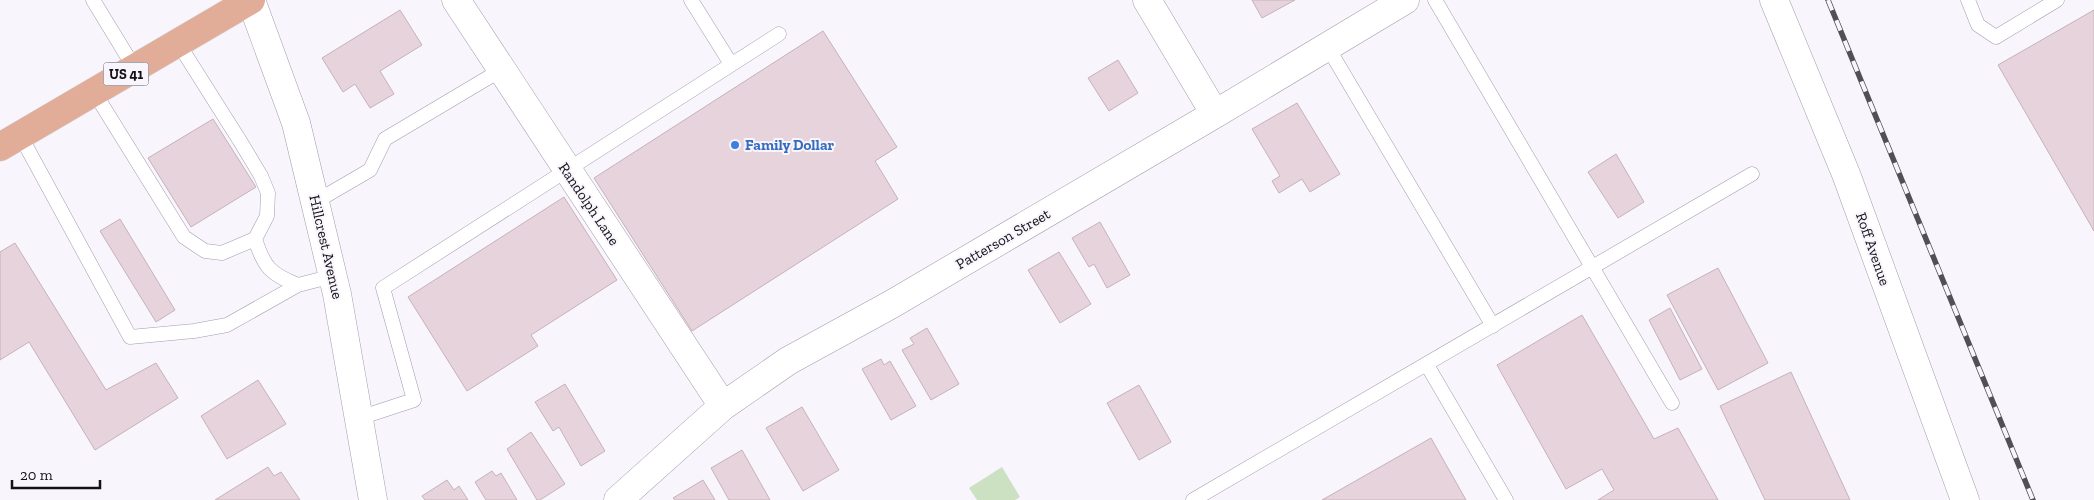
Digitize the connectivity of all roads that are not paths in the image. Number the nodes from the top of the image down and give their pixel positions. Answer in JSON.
{"nodes":[{"id":1,"x":93,"y":0,"type":"edge"},
{"id":2,"x":251,"y":0,"type":"edge"},
{"id":3,"x":456,"y":0,"type":"edge"},
{"id":4,"x":691,"y":0,"type":"edge"},
{"id":5,"x":1148,"y":0,"type":"edge"},
{"id":6,"x":1405,"y":0,"type":"edge"},
{"id":7,"x":1435,"y":0,"type":"edge"},
{"id":8,"x":1774,"y":0,"type":"edge"},
{"id":9,"x":1968,"y":0,"type":"edge"},
{"id":10,"x":2058,"y":0,"type":"edge"},
{"id":11,"x":779,"y":34,"type":"dead end"},
{"id":12,"x":178,"y":43,"type":"junction"},
{"id":13,"x":1327,"y":46,"type":"junction"},
{"id":14,"x":731,"y":64,"type":"junction"},
{"id":15,"x":135,"y":69,"type":"junction"},
{"id":16,"x":501,"y":70,"type":"junction"},
{"id":17,"x":94,"y":92,"type":"junction"},
{"id":18,"x":1216,"y":114,"type":"junction"},
{"id":19,"x":10,"y":141,"type":"edge"},
{"id":20,"x":567,"y":171,"type":"junction"},
{"id":21,"x":1752,"y":174,"type":"dead end"},
{"id":22,"x":315,"y":202,"type":"junction"},
{"id":23,"x":254,"y":239,"type":"junction"},
{"id":24,"x":1594,"y":268,"type":"junction"},
{"id":25,"x":333,"y":276,"type":"junction"},
{"id":26,"x":298,"y":285,"type":"junction"},
{"id":27,"x":1493,"y":326,"type":"junction"},
{"id":28,"x":1427,"y":365,"type":"junction"},
{"id":29,"x":1672,"y":403,"type":"dead end"},
{"id":30,"x":723,"y":406,"type":"junction"},
{"id":31,"x":359,"y":418,"type":"junction"},
{"id":32,"x":373,"y":500,"type":"edge"},
{"id":33,"x":618,"y":500,"type":"edge"},
{"id":34,"x":1193,"y":500,"type":"edge"},
{"id":35,"x":1506,"y":500,"type":"edge"},
{"id":36,"x":1965,"y":500,"type":"edge"}],
"edges":[{"from":1,"to":15,"type":"lane"},
{"from":2,"to":12,"type":"main road","number":"US 41"},
{"from":2,"to":22,"type":"street","name":"Hillcrest Avenue"},
{"from":3,"to":16,"type":"street","name":"Randolph Lane"},
{"from":4,"to":14,"type":"lane"},
{"from":5,"to":18,"type":"street"},
{"from":6,"to":13,"type":"street","name":"Patterson Street"},
{"from":7,"to":24,"type":"lane"},
{"from":8,"to":36,"type":"street","name":"Roff Avenue"},
{"from":9,"to":10,"type":"lane"},
{"from":11,"to":14,"type":"lane"},
{"from":12,"to":15,"type":"main road","number":"US 41"},
{"from":12,"to":23,"type":"lane"},
{"from":13,"to":18,"type":"street","name":"Patterson Street"},
{"from":13,"to":27,"type":"lane"},
{"from":14,"to":20,"type":"lane"},
{"from":15,"to":17,"type":"main road","number":"US 41"},
{"from":16,"to":20,"type":"street","name":"Randolph Lane"},
{"from":16,"to":22,"type":"lane"},
{"from":17,"to":19,"type":"main road","number":"US 41"},
{"from":17,"to":23,"type":"lane"},
{"from":18,"to":30,"type":"street","name":"Patterson Street"},
{"from":19,"to":26,"type":"lane"},
{"from":20,"to":30,"type":"street","name":"Randolph Lane"},
{"from":20,"to":31,"type":"lane"},
{"from":21,"to":24,"type":"lane"},
{"from":22,"to":25,"type":"street","name":"Hillcrest Avenue"},
{"from":23,"to":26,"type":"lane"},
{"from":24,"to":27,"type":"lane"},
{"from":24,"to":29,"type":"lane"},
{"from":25,"to":26,"type":"lane"},
{"from":25,"to":31,"type":"street","name":"Hillcrest Avenue"},
{"from":27,"to":28,"type":"lane"},
{"from":28,"to":34,"type":"lane"},
{"from":28,"to":35,"type":"lane"},
{"from":30,"to":33,"type":"street","name":"Patterson Street"},
{"from":31,"to":32,"type":"street","name":"Hillcrest Avenue"}]}
